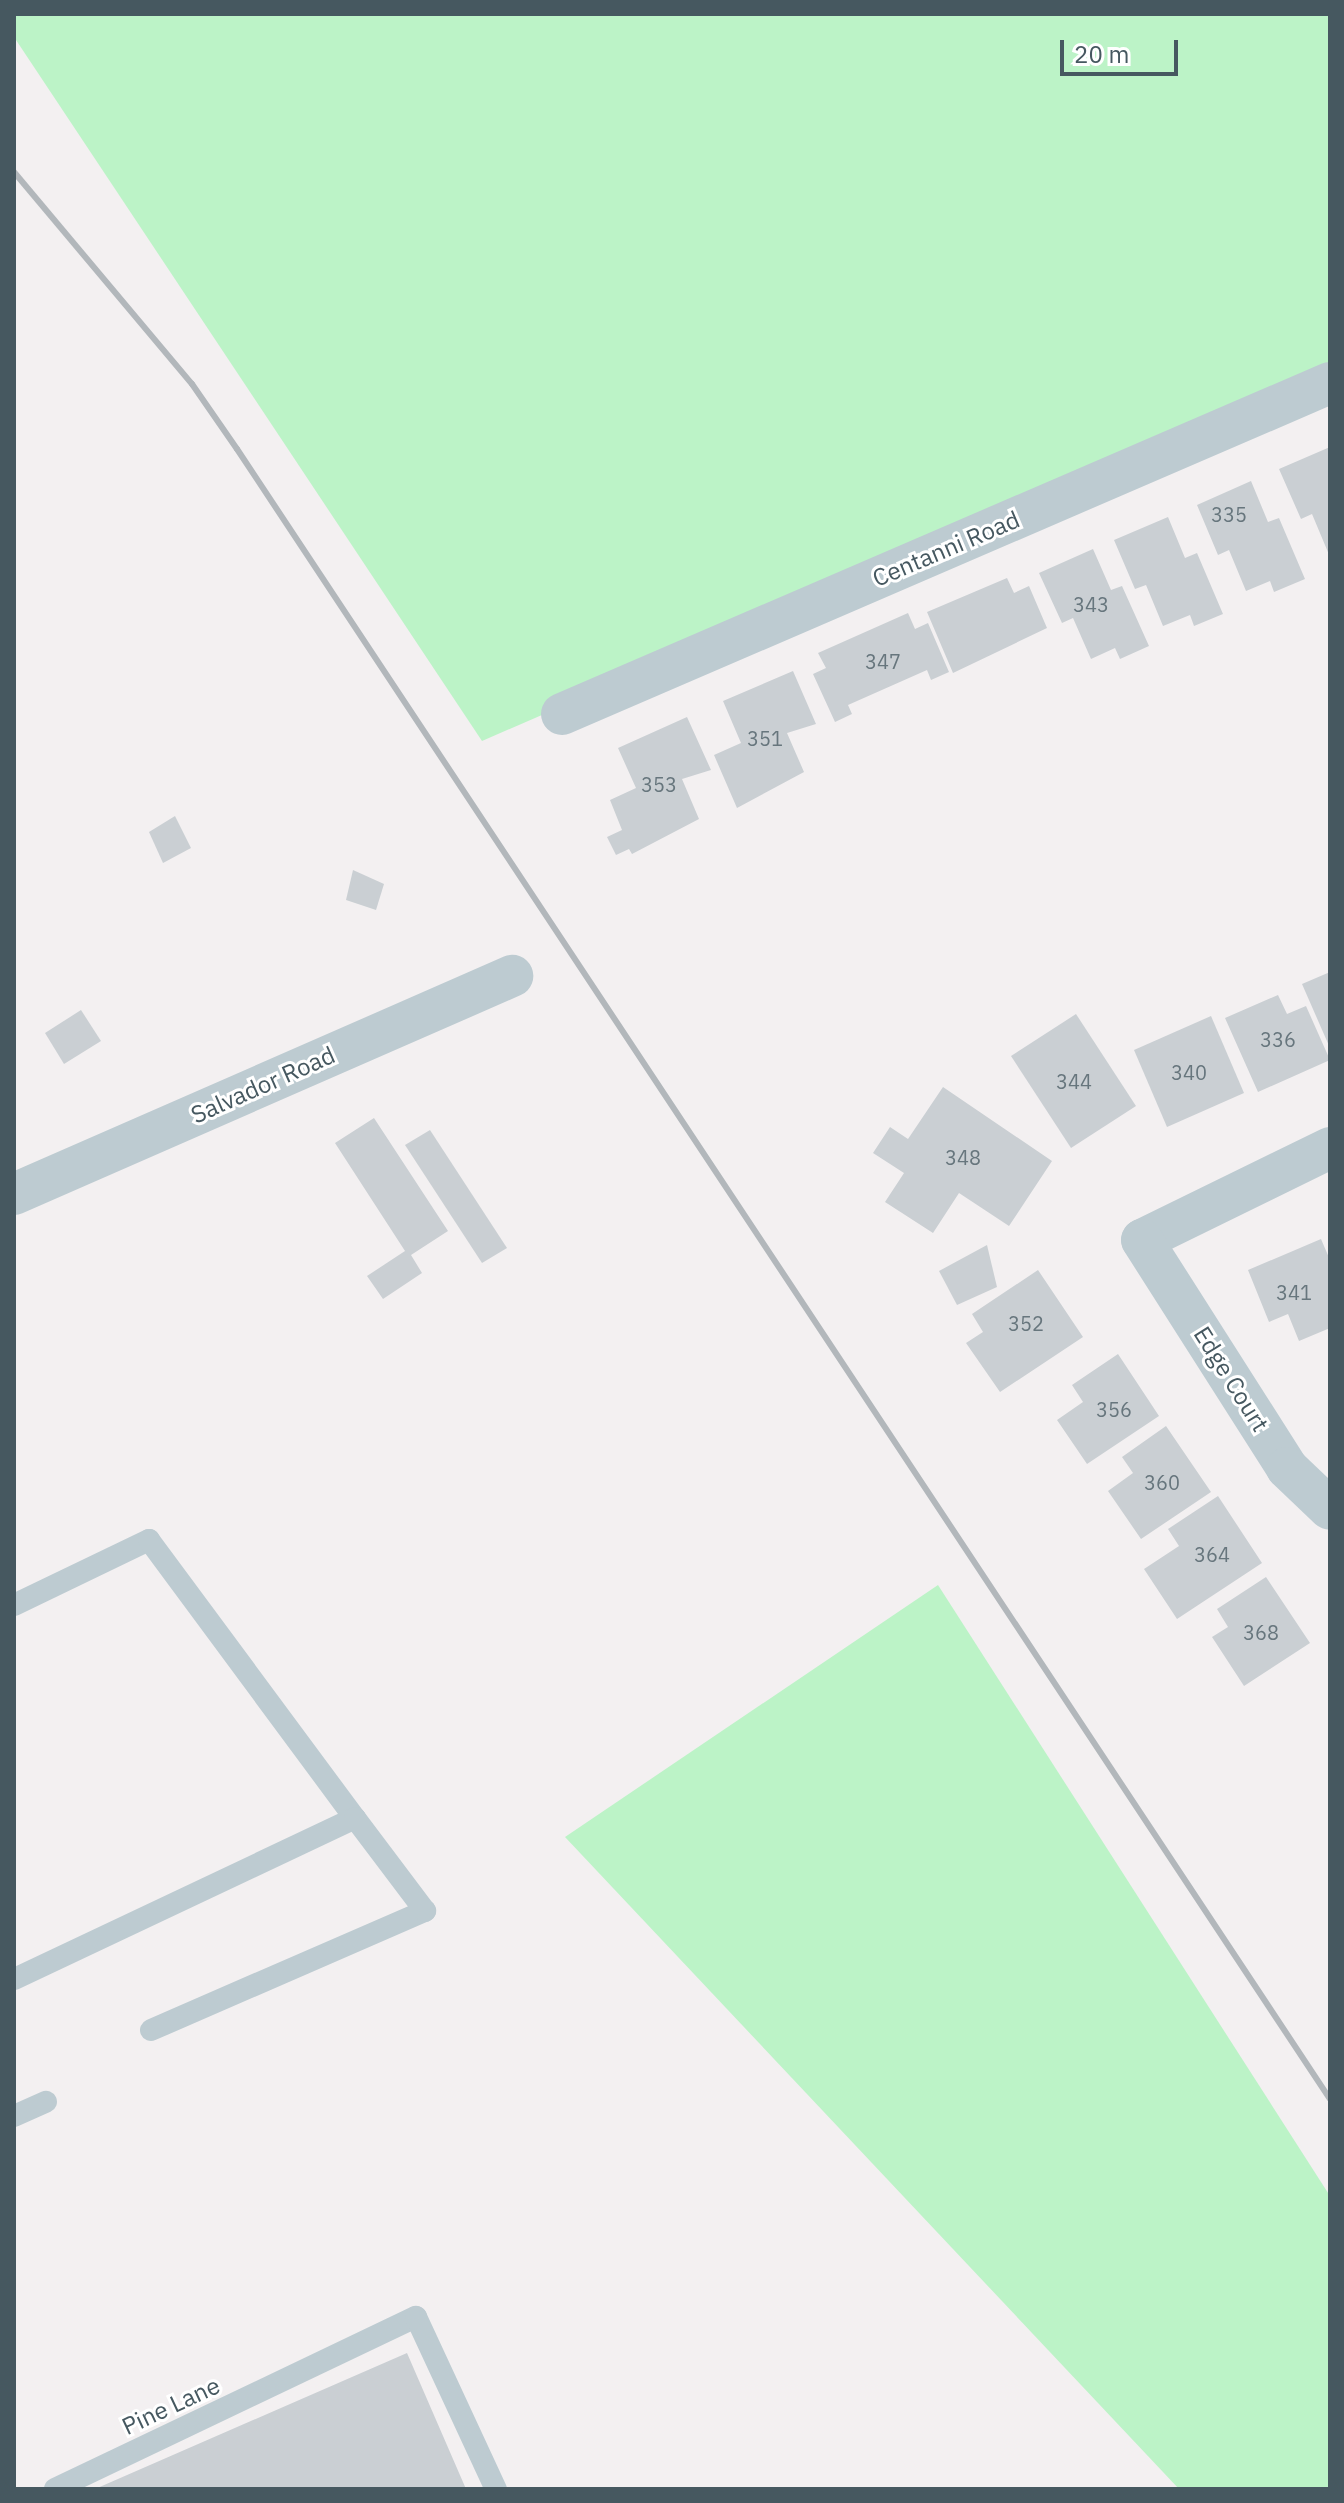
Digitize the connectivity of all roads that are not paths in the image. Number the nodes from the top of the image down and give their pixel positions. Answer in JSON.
{"nodes":[{"id":1,"x":1330,"y":383,"type":"edge"},
{"id":2,"x":562,"y":714,"type":"dead end"},
{"id":3,"x":512,"y":976,"type":"dead end"},
{"id":4,"x":1330,"y":1148,"type":"edge"},
{"id":5,"x":14,"y":1194,"type":"edge"},
{"id":6,"x":1330,"y":1509,"type":"edge"},
{"id":7,"x":14,"y":1605,"type":"edge"},
{"id":8,"x":355,"y":1818,"type":"junction"},
{"id":9,"x":14,"y":1979,"type":"edge"},
{"id":10,"x":151,"y":2030,"type":"dead end"},
{"id":11,"x":46,"y":2102,"type":"dead end"},
{"id":12,"x":14,"y":2116,"type":"edge"},
{"id":13,"x":55,"y":2489,"type":"edge"},
{"id":14,"x":496,"y":2489,"type":"edge"}],
"edges":[{"from":1,"to":2,"type":"street","name":"Centanni Road"},
{"from":3,"to":5,"type":"street","name":"Salvador Road"},
{"from":4,"to":6,"type":"street","name":"Edge Court"},
{"from":7,"to":8,"type":"lane"},
{"from":8,"to":9,"type":"lane"},
{"from":8,"to":10,"type":"lane"},
{"from":11,"to":12,"type":"lane"},
{"from":13,"to":14,"type":"lane","name":"Pine Lane"}]}
